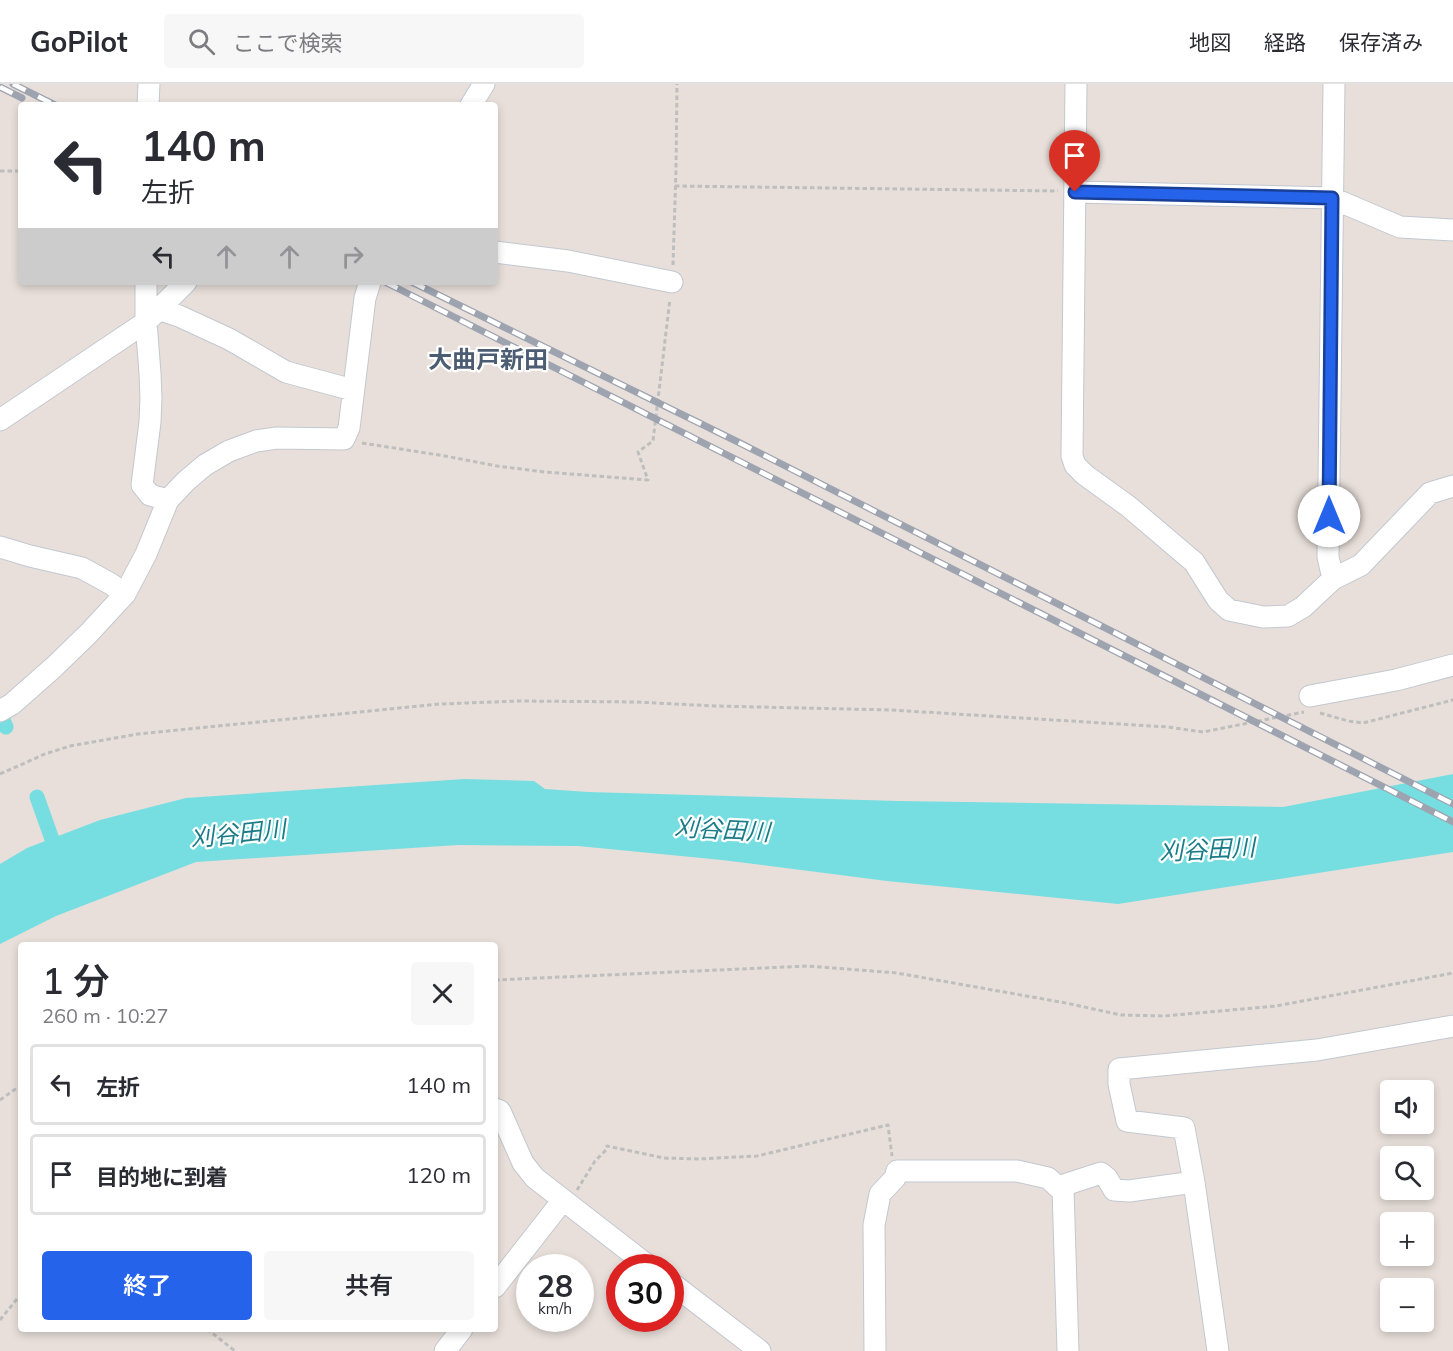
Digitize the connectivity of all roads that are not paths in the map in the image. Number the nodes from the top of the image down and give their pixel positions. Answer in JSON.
{"nodes":[{"id":1,"x":148,"y":84,"type":"edge"},
{"id":2,"x":484,"y":84,"type":"edge"},
{"id":3,"x":1076,"y":84,"type":"edge"},
{"id":4,"x":1334,"y":84,"type":"edge"},
{"id":5,"x":148,"y":102,"type":"edge"},
{"id":6,"x":473,"y":102,"type":"edge"},
{"id":7,"x":1075,"y":192,"type":"junction"},
{"id":8,"x":1332,"y":198,"type":"junction"},
{"id":9,"x":1453,"y":230,"type":"edge"},
{"id":10,"x":498,"y":252,"type":"edge"},
{"id":11,"x":672,"y":282,"type":"road end"},
{"id":12,"x":147,"y":285,"type":"edge"},
{"id":13,"x":183,"y":285,"type":"edge"},
{"id":14,"x":369,"y":285,"type":"edge"},
{"id":15,"x":152,"y":315,"type":"junction"},
{"id":16,"x":353,"y":390,"type":"junction"},
{"id":17,"x":0,"y":420,"type":"edge"},
{"id":18,"x":1453,"y":486,"type":"edge"},
{"id":19,"x":168,"y":500,"type":"junction"},
{"id":20,"x":0,"y":547,"type":"edge"},
{"id":21,"x":1333,"y":579,"type":"junction"},
{"id":22,"x":125,"y":594,"type":"junction"},
{"id":23,"x":1453,"y":664,"type":"edge"},
{"id":24,"x":6,"y":707,"type":"edge"},
{"id":25,"x":1310,"y":707,"type":"road end"},
{"id":26,"x":1453,"y":1026,"type":"edge"},
{"id":27,"x":498,"y":1110,"type":"edge"},
{"id":28,"x":1194,"y":1182,"type":"junction"},
{"id":29,"x":1058,"y":1187,"type":"junction"},
{"id":30,"x":563,"y":1200,"type":"junction"},
{"id":31,"x":633,"y":1254,"type":"edge"},
{"id":32,"x":498,"y":1283,"type":"edge"},
{"id":33,"x":684,"y":1293,"type":"edge"},
{"id":34,"x":460,"y":1332,"type":"edge"},
{"id":35,"x":445,"y":1351,"type":"edge"},
{"id":36,"x":760,"y":1351,"type":"edge"},
{"id":37,"x":875,"y":1351,"type":"edge"},
{"id":38,"x":1068,"y":1351,"type":"edge"},
{"id":39,"x":1218,"y":1351,"type":"edge"}],
"edges":[{"from":1,"to":5,"type":"street"},
{"from":2,"to":6,"type":"street"},
{"from":3,"to":7,"type":"street"},
{"from":4,"to":8,"type":"street"},
{"from":7,"to":8,"type":"street"},
{"from":7,"to":21,"type":"street"},
{"from":8,"to":9,"type":"street"},
{"from":8,"to":21,"type":"street"},
{"from":10,"to":11,"type":"street"},
{"from":12,"to":15,"type":"street"},
{"from":13,"to":15,"type":"street"},
{"from":14,"to":16,"type":"street"},
{"from":15,"to":16,"type":"street"},
{"from":15,"to":17,"type":"street"},
{"from":15,"to":19,"type":"street"},
{"from":16,"to":19,"type":"street"},
{"from":18,"to":21,"type":"street"},
{"from":19,"to":22,"type":"street"},
{"from":20,"to":22,"type":"street"},
{"from":22,"to":24,"type":"street"},
{"from":23,"to":25,"type":"street"},
{"from":26,"to":28,"type":"street"},
{"from":27,"to":30,"type":"street"},
{"from":28,"to":29,"type":"street"},
{"from":28,"to":39,"type":"street"},
{"from":29,"to":37,"type":"street"},
{"from":29,"to":38,"type":"street"},
{"from":30,"to":31,"type":"street"},
{"from":30,"to":32,"type":"street"},
{"from":33,"to":36,"type":"street"},
{"from":34,"to":35,"type":"street"}]}
